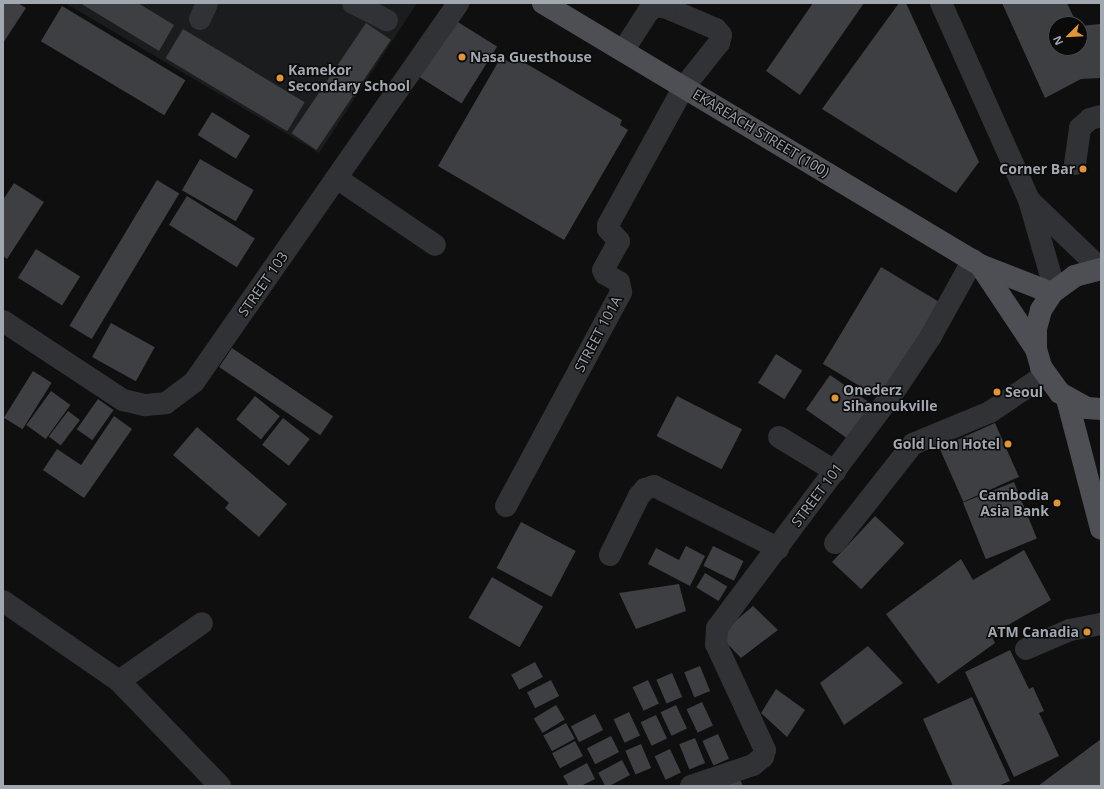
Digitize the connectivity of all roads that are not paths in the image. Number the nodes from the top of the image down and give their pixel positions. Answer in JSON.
{"nodes":[{"id":1,"x":353,"y":3,"type":"edge"},
{"id":2,"x":458,"y":3,"type":"edge"},
{"id":3,"x":543,"y":3,"type":"edge"},
{"id":4,"x":941,"y":3,"type":"edge"},
{"id":5,"x":387,"y":20,"type":"dead end"},
{"id":6,"x":624,"y":51,"type":"junction"},
{"id":7,"x":684,"y":87,"type":"junction"},
{"id":8,"x":1101,"y":116,"type":"edge"},
{"id":9,"x":1076,"y":164,"type":"dead end"},
{"id":10,"x":338,"y":180,"type":"junction"},
{"id":11,"x":1029,"y":200,"type":"junction"},
{"id":12,"x":435,"y":245,"type":"dead end"},
{"id":13,"x":976,"y":263,"type":"junction"},
{"id":14,"x":1101,"y":269,"type":"edge"},
{"id":15,"x":1054,"y":292,"type":"junction"},
{"id":16,"x":3,"y":321,"type":"edge"},
{"id":17,"x":1036,"y":349,"type":"junction"},
{"id":18,"x":1045,"y":375,"type":"junction"},
{"id":19,"x":1067,"y":399,"type":"junction"},
{"id":20,"x":1101,"y":410,"type":"edge"},
{"id":21,"x":779,"y":437,"type":"dead end"},
{"id":22,"x":836,"y":470,"type":"junction"},
{"id":23,"x":506,"y":506,"type":"dead end"},
{"id":24,"x":1101,"y":529,"type":"edge"},
{"id":25,"x":835,"y":543,"type":"dead end"},
{"id":26,"x":778,"y":548,"type":"junction"},
{"id":27,"x":610,"y":554,"type":"dead end"},
{"id":28,"x":3,"y":601,"type":"edge"},
{"id":29,"x":202,"y":623,"type":"dead end"},
{"id":30,"x":1101,"y":624,"type":"edge"},
{"id":31,"x":1026,"y":649,"type":"dead end"},
{"id":32,"x":118,"y":681,"type":"junction"},
{"id":33,"x":220,"y":786,"type":"edge"},
{"id":34,"x":691,"y":786,"type":"edge"}],
"edges":[{"from":1,"to":5,"type":"street"},
{"from":2,"to":10,"type":"street","name":"STREET 103"},
{"from":3,"to":6,"type":"main road","name":"EKAREACH STREET (100)"},
{"from":4,"to":11,"type":"street"},
{"from":6,"to":7,"type":"main road","name":"EKAREACH STREET (100)"},
{"from":6,"to":7,"type":"street"},
{"from":7,"to":13,"type":"main road","name":"EKAREACH STREET (100)"},
{"from":7,"to":23,"type":"street","name":"STREET 101A"},
{"from":8,"to":9,"type":"street"},
{"from":10,"to":12,"type":"street"},
{"from":10,"to":16,"type":"street","name":"STREET 103"},
{"from":11,"to":14,"type":"street"},
{"from":11,"to":15,"type":"street"},
{"from":13,"to":15,"type":"main road","name":"EKAREACH STREET (100)"},
{"from":13,"to":17,"type":"main road"},
{"from":13,"to":22,"type":"street","name":"STREET 101"},
{"from":14,"to":15,"type":"main road"},
{"from":15,"to":17,"type":"main road"},
{"from":17,"to":18,"type":"main road"},
{"from":18,"to":19,"type":"main road"},
{"from":18,"to":25,"type":"street"},
{"from":19,"to":20,"type":"main road"},
{"from":19,"to":24,"type":"main road"},
{"from":21,"to":22,"type":"street"},
{"from":22,"to":26,"type":"street","name":"STREET 101"},
{"from":26,"to":27,"type":"street"},
{"from":26,"to":34,"type":"street","name":"STREET 101"},
{"from":28,"to":32,"type":"street"},
{"from":29,"to":32,"type":"street"},
{"from":30,"to":31,"type":"street"},
{"from":32,"to":33,"type":"street"}]}
